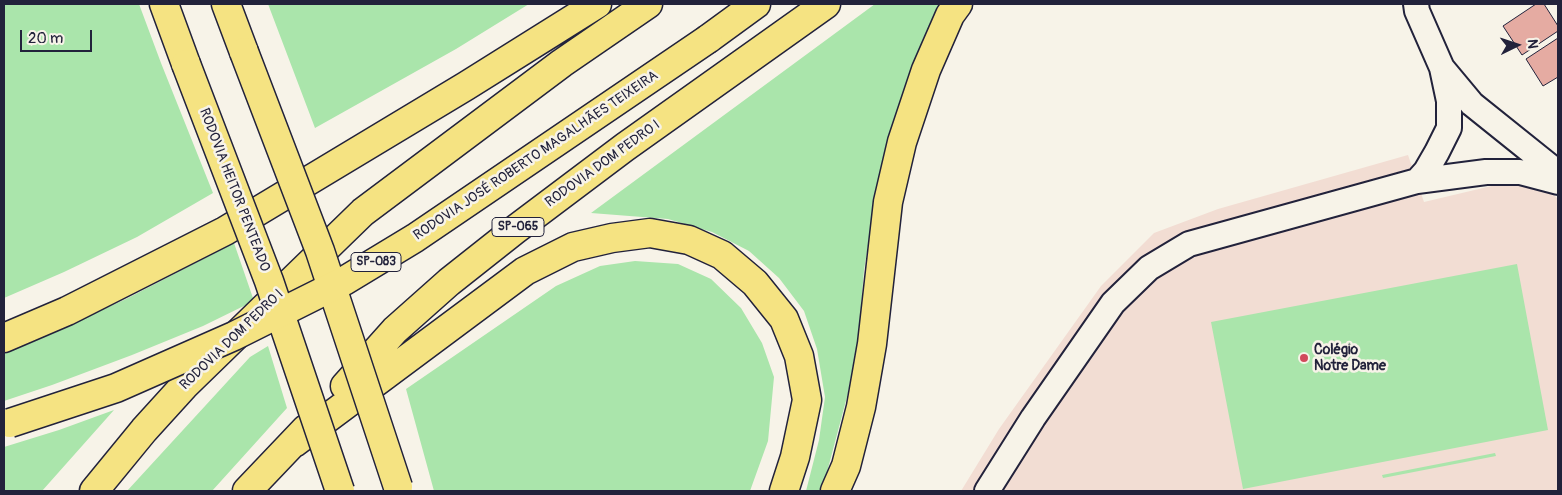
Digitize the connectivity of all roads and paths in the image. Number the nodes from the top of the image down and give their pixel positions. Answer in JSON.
{"nodes":[{"id":1,"x":164,"y":4,"type":"edge"},
{"id":2,"x":226,"y":4,"type":"edge"},
{"id":3,"x":597,"y":4,"type":"edge"},
{"id":4,"x":648,"y":4,"type":"edge"},
{"id":5,"x":756,"y":4,"type":"edge"},
{"id":6,"x":826,"y":4,"type":"edge"},
{"id":7,"x":958,"y":4,"type":"edge"},
{"id":8,"x":1416,"y":4,"type":"edge"},
{"id":9,"x":1442,"y":68,"type":"junction"},
{"id":10,"x":1558,"y":173,"type":"edge"},
{"id":11,"x":1417,"y":180,"type":"junction"},
{"id":12,"x":1558,"y":182,"type":"edge"},
{"id":13,"x":4,"y":338,"type":"edge"},
{"id":14,"x":7,"y":424,"type":"edge"},
{"id":15,"x":294,"y":443,"type":"junction"},
{"id":16,"x":271,"y":468,"type":"junction"},
{"id":17,"x":398,"y":489,"type":"edge"},
{"id":18,"x":94,"y":491,"type":"edge"},
{"id":19,"x":247,"y":491,"type":"edge"},
{"id":20,"x":256,"y":491,"type":"edge"},
{"id":21,"x":340,"y":491,"type":"edge"},
{"id":22,"x":784,"y":491,"type":"edge"},
{"id":23,"x":835,"y":491,"type":"edge"},
{"id":24,"x":987,"y":491,"type":"edge"}],
"edges":[{"from":1,"to":21,"type":"main road","name":"RODOVIA HEITOR PENTEADO","bridge":true},
{"from":2,"to":17,"type":"main road","bridge":true},
{"from":3,"to":13,"type":"main road"},
{"from":4,"to":18,"type":"main road","name":"RODOVIA DOM PEDRO I"},
{"from":5,"to":14,"type":"main road","name":"RODOVIA JOSÉ ROBERTO MAGALHÃES TEIXEIRA","number":"SP-083","bridge":true},
{"from":6,"to":15,"type":"main road","name":"RODOVIA DOM PEDRO I","number":"SP-065"},
{"from":7,"to":23,"type":"main road"},
{"from":8,"to":9,"type":"street"},
{"from":9,"to":10,"type":"street"},
{"from":9,"to":11,"type":"street"},
{"from":11,"to":12,"type":"street"},
{"from":11,"to":24,"type":"street"},
{"from":15,"to":16,"type":"main road","name":"RODOVIA DOM PEDRO I","number":"SP-065"},
{"from":15,"to":22,"type":"main road"},
{"from":16,"to":19,"type":"main road","name":"RODOVIA DOM PEDRO I","number":"SP-065"},
{"from":16,"to":20,"type":"main road"}]}
